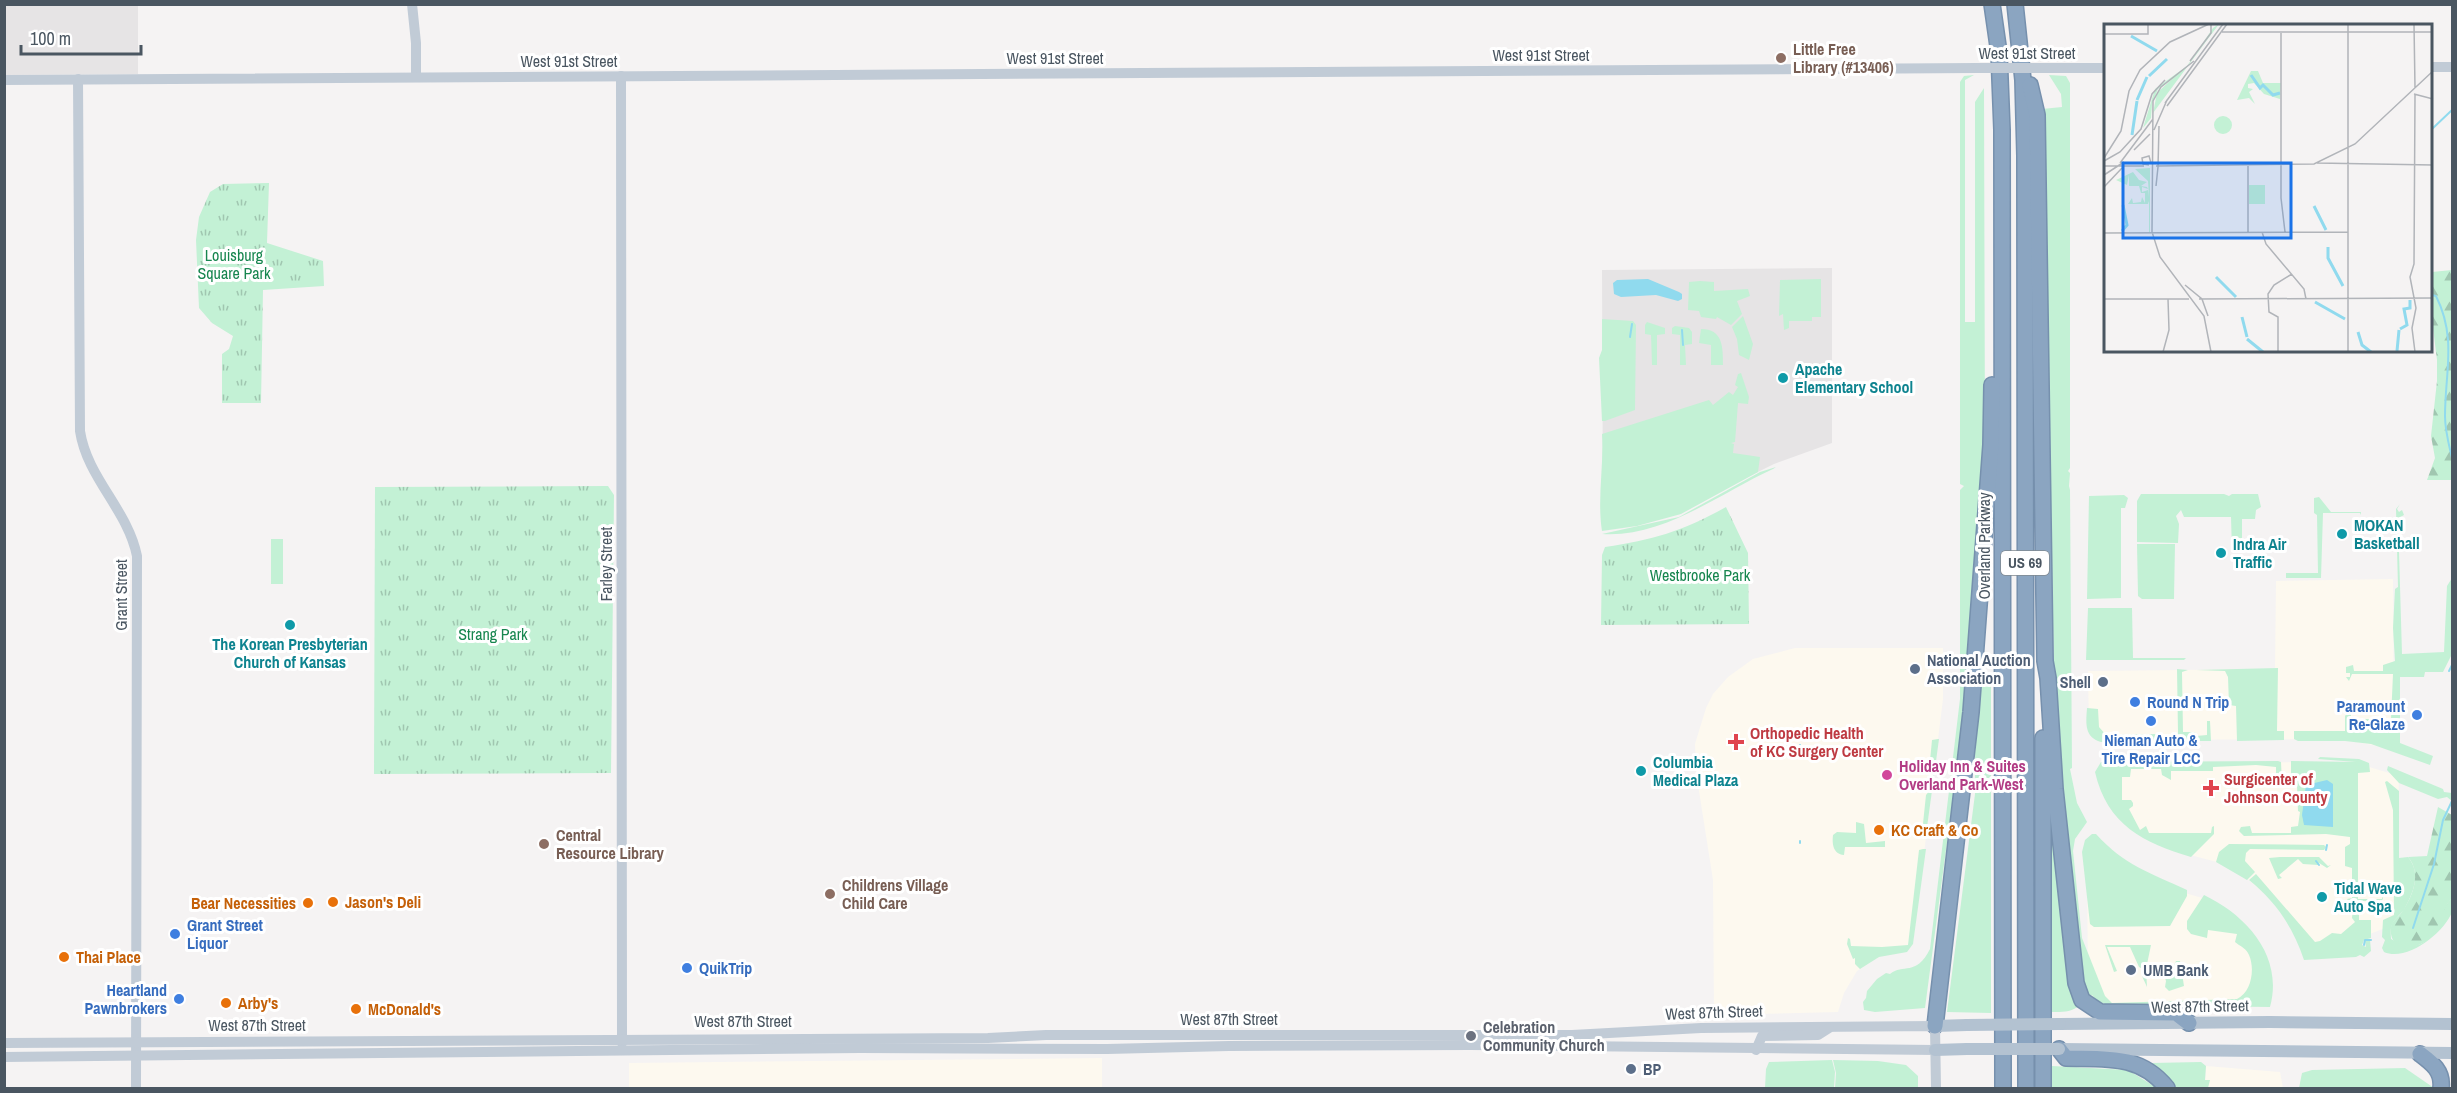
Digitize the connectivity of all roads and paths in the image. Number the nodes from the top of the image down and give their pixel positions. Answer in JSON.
{"nodes":[{"id":1,"x":412,"y":4,"type":"edge"},
{"id":2,"x":1992,"y":4,"type":"edge"},
{"id":3,"x":2015,"y":4,"type":"edge"},
{"id":4,"x":2020,"y":38,"type":"junction"},
{"id":5,"x":2433,"y":67,"type":"edge"},
{"id":6,"x":2452,"y":67,"type":"edge"},
{"id":7,"x":2104,"y":68,"type":"edge"},
{"id":8,"x":621,"y":76,"type":"junction"},
{"id":9,"x":416,"y":77,"type":"junction"},
{"id":10,"x":78,"y":79,"type":"junction"},
{"id":11,"x":4,"y":80,"type":"edge"},
{"id":12,"x":2002,"y":369,"type":"junction"},
{"id":13,"x":2045,"y":661,"type":"junction"},
{"id":14,"x":2188,"y":1023,"type":"junction"},
{"id":15,"x":2452,"y":1024,"type":"edge"},
{"id":16,"x":1832,"y":1026,"type":"junction"},
{"id":17,"x":1935,"y":1026,"type":"junction"},
{"id":18,"x":622,"y":1038,"type":"junction"},
{"id":19,"x":136,"y":1042,"type":"junction"},
{"id":20,"x":4,"y":1043,"type":"edge"},
{"id":21,"x":2059,"y":1049,"type":"junction"},
{"id":22,"x":1756,"y":1050,"type":"junction"},
{"id":23,"x":1935,"y":1050,"type":"junction"},
{"id":24,"x":622,"y":1052,"type":"junction"},
{"id":25,"x":2452,"y":1053,"type":"edge"},
{"id":26,"x":2420,"y":1054,"type":"junction"},
{"id":27,"x":136,"y":1056,"type":"junction"},
{"id":28,"x":4,"y":1057,"type":"edge"},
{"id":29,"x":136,"y":1089,"type":"edge"},
{"id":30,"x":1936,"y":1089,"type":"edge"},
{"id":31,"x":2003,"y":1089,"type":"edge"},
{"id":32,"x":2025,"y":1089,"type":"edge"},
{"id":33,"x":2043,"y":1089,"type":"edge"},
{"id":34,"x":2167,"y":1089,"type":"edge"},
{"id":35,"x":2441,"y":1089,"type":"edge"}],
"edges":[{"from":1,"to":9,"type":"street"},
{"from":2,"to":12,"type":"highway","name":"Overland Parkway","number":"US 69"},
{"from":3,"to":4,"type":"highway","number":"US 69"},
{"from":4,"to":13,"type":"highway"},
{"from":4,"to":32,"type":"highway","number":"US 69"},
{"from":5,"to":6,"type":"street"},
{"from":7,"to":8,"type":"street","name":"West 91st Street","bridge":true},
{"from":8,"to":9,"type":"street","name":"West 91st Street"},
{"from":8,"to":18,"type":"street","name":"Farley Street"},
{"from":9,"to":10,"type":"street","name":"West 91st Street"},
{"from":10,"to":11,"type":"street","name":"West 91st Street"},
{"from":10,"to":19,"type":"street","name":"Grant Street"},
{"from":12,"to":17,"type":"highway"},
{"from":12,"to":31,"type":"highway","name":"Overland Parkway","number":"US 69"},
{"from":13,"to":14,"type":"highway"},
{"from":13,"to":33,"type":"highway"},
{"from":14,"to":15,"type":"main road","name":"West 87th Street"},
{"from":14,"to":17,"type":"main road","name":"West 87th Street","bridge":true},
{"from":16,"to":17,"type":"street","name":"West 87th Street"},
{"from":16,"to":18,"type":"street","name":"West 87th Street"},
{"from":16,"to":22,"type":"street"},
{"from":17,"to":23,"type":"street"},
{"from":18,"to":19,"type":"street","name":"West 87th Street"},
{"from":18,"to":24,"type":"street","name":"Farley Street"},
{"from":19,"to":20,"type":"street","name":"West 87th Street"},
{"from":19,"to":27,"type":"street","name":"Grant Street"},
{"from":21,"to":23,"type":"main road","name":"West 87th Street","bridge":true},
{"from":21,"to":26,"type":"main road","name":"West 87th Street"},
{"from":21,"to":34,"type":"highway"},
{"from":22,"to":23,"type":"street","name":"West 87th Street"},
{"from":22,"to":24,"type":"street","name":"West 87th Street"},
{"from":23,"to":30,"type":"street"},
{"from":24,"to":27,"type":"street","name":"West 87th Street"},
{"from":25,"to":26,"type":"main road","name":"West 87th Street"},
{"from":26,"to":35,"type":"highway"},
{"from":27,"to":28,"type":"street","name":"West 87th Street"},
{"from":27,"to":29,"type":"street","name":"Grant Street"}]}
